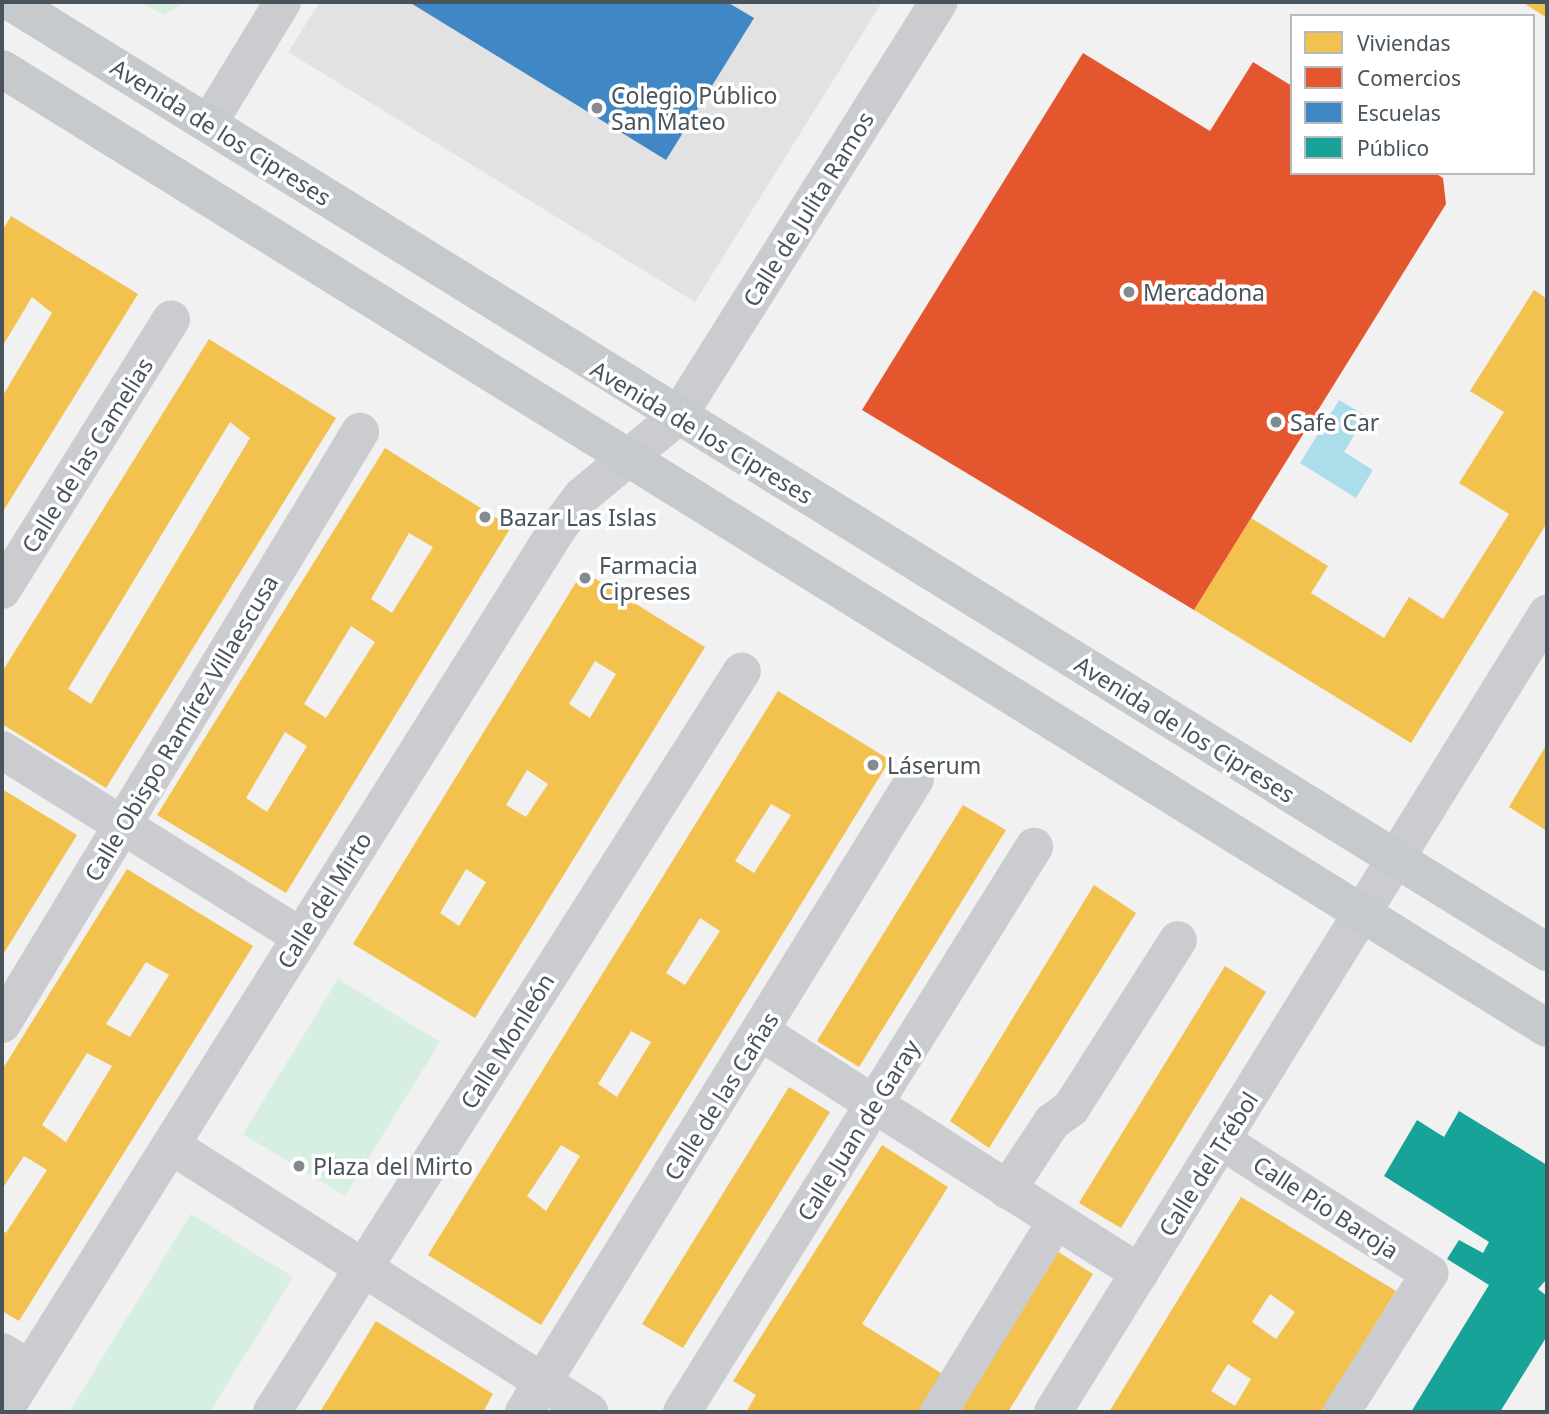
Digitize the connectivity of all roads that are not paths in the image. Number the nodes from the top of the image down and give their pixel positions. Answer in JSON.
{"nodes":[{"id":1,"x":11,"y":2,"type":"edge"},
{"id":2,"x":282,"y":2,"type":"edge"},
{"id":3,"x":939,"y":2,"type":"edge"},
{"id":4,"x":2,"y":69,"type":"edge"},
{"id":5,"x":208,"y":123,"type":"junction"},
{"id":6,"x":172,"y":320,"type":"dead end"},
{"id":7,"x":678,"y":416,"type":"junction"},
{"id":8,"x":360,"y":432,"type":"dead end"},
{"id":9,"x":627,"y":455,"type":"junction"},
{"id":10,"x":2,"y":590,"type":"edge"},
{"id":11,"x":1547,"y":614,"type":"edge"},
{"id":12,"x":742,"y":671,"type":"dead end"},
{"id":13,"x":2,"y":751,"type":"edge"},
{"id":14,"x":915,"y":779,"type":"dead end"},
{"id":15,"x":122,"y":825,"type":"junction"},
{"id":16,"x":1034,"y":847,"type":"dead end"},
{"id":17,"x":1395,"y":859,"type":"junction"},
{"id":18,"x":1362,"y":916,"type":"junction"},
{"id":19,"x":301,"y":937,"type":"junction"},
{"id":20,"x":1178,"y":940,"type":"dead end"},
{"id":21,"x":1547,"y":953,"type":"edge"},
{"id":22,"x":2,"y":1024,"type":"edge"},
{"id":23,"x":1547,"y":1028,"type":"edge"},
{"id":24,"x":761,"y":1032,"type":"junction"},
{"id":25,"x":873,"y":1107,"type":"junction"},
{"id":26,"x":1222,"y":1141,"type":"junction"},
{"id":27,"x":172,"y":1146,"type":"junction"},
{"id":28,"x":1007,"y":1191,"type":"junction"},
{"id":29,"x":1044,"y":1239,"type":"dead end"},
{"id":30,"x":365,"y":1269,"type":"junction"},
{"id":31,"x":1140,"y":1273,"type":"junction"},
{"id":32,"x":1429,"y":1273,"type":"joint"},
{"id":33,"x":15,"y":1360,"type":"edge"},
{"id":34,"x":533,"y":1397,"type":"edge"},
{"id":35,"x":3,"y":1412,"type":"edge"},
{"id":36,"x":272,"y":1412,"type":"edge"},
{"id":37,"x":590,"y":1412,"type":"edge"},
{"id":38,"x":682,"y":1412,"type":"edge"},
{"id":39,"x":939,"y":1412,"type":"edge"},
{"id":40,"x":1053,"y":1412,"type":"edge"},
{"id":41,"x":1341,"y":1412,"type":"edge"}],
"edges":[{"from":1,"to":5,"type":"main road","name":"Avenida de los Cipreses"},
{"from":2,"to":5,"type":"street"},
{"from":3,"to":7,"type":"street","name":"Calle de Julita Ramos"},
{"from":4,"to":9,"type":"main road"},
{"from":5,"to":7,"type":"main road","name":"Avenida de los Cipreses"},
{"from":6,"to":10,"type":"street","name":"Calle de las Camelias"},
{"from":7,"to":9,"type":"street","name":"Calle del Mirto"},
{"from":7,"to":17,"type":"main road","name":"Avenida de los Cipreses"},
{"from":8,"to":15,"type":"street","name":"Calle Obispo Ramírez Villaescusa"},
{"from":9,"to":18,"type":"main road"},
{"from":9,"to":19,"type":"street","name":"Calle del Mirto"},
{"from":11,"to":17,"type":"street"},
{"from":12,"to":30,"type":"street","name":"Calle Monleón"},
{"from":13,"to":15,"type":"street"},
{"from":14,"to":24,"type":"street","name":"Calle de las Cañas"},
{"from":15,"to":19,"type":"street"},
{"from":15,"to":22,"type":"street","name":"Calle Obispo Ramírez Villaescusa"},
{"from":16,"to":25,"type":"street","name":"Calle Juan de Garay"},
{"from":17,"to":18,"type":"street"},
{"from":17,"to":21,"type":"main road","name":"Avenida de los Cipreses"},
{"from":18,"to":23,"type":"main road"},
{"from":18,"to":26,"type":"street","name":"Calle del Trébol"},
{"from":19,"to":27,"type":"street","name":"Calle del Mirto"},
{"from":20,"to":28,"type":"street"},
{"from":24,"to":25,"type":"street"},
{"from":24,"to":34,"type":"street","name":"Calle de las Cañas"},
{"from":25,"to":28,"type":"street"},
{"from":25,"to":38,"type":"street","name":"Calle Juan de Garay"},
{"from":26,"to":31,"type":"street","name":"Calle del Trébol"},
{"from":26,"to":32,"type":"street","name":"Calle Pío Baroja"},
{"from":27,"to":30,"type":"street"},
{"from":27,"to":33,"type":"street","name":"Calle del Mirto"},
{"from":28,"to":31,"type":"street"},
{"from":29,"to":39,"type":"street"},
{"from":30,"to":34,"type":"street"},
{"from":30,"to":36,"type":"street","name":"Calle Monleón"},
{"from":31,"to":40,"type":"street","name":"Calle del Trébol"},
{"from":32,"to":41,"type":"street"},
{"from":33,"to":35,"type":"street","name":"Calle del Mirto"},
{"from":34,"to":37,"type":"street"}]}
